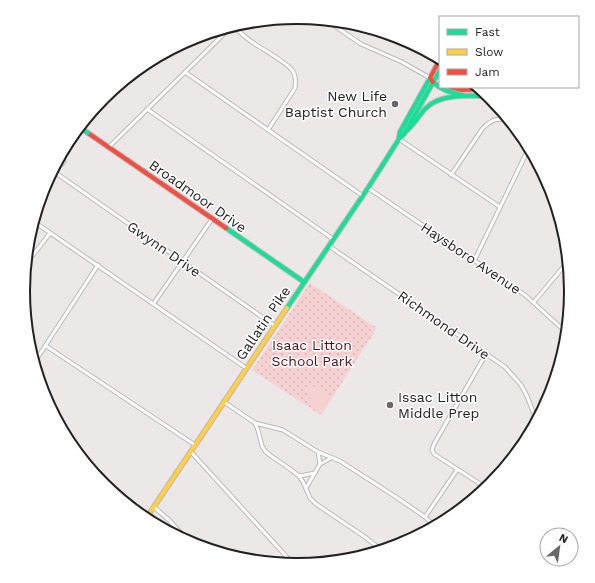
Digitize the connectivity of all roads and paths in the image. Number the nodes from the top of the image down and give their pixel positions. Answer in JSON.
{"nodes":[{"id":1,"x":336,"y":27,"type":"edge"},
{"id":2,"x":238,"y":31,"type":"edge"},
{"id":3,"x":225,"y":34,"type":"edge"},
{"id":4,"x":438,"y":64,"type":"edge"},
{"id":5,"x":439,"y":71,"type":"edge"},
{"id":6,"x":185,"y":72,"type":"junction"},
{"id":7,"x":432,"y":80,"type":"junction"},
{"id":8,"x":439,"y":82,"type":"edge"},
{"id":9,"x":439,"y":87,"type":"edge"},
{"id":10,"x":441,"y":88,"type":"edge"},
{"id":11,"x":454,"y":88,"type":"edge"},
{"id":12,"x":469,"y":88,"type":"edge"},
{"id":13,"x":467,"y":96,"type":"junction"},
{"id":14,"x":480,"y":96,"type":"edge"},
{"id":15,"x":147,"y":109,"type":"junction"},
{"id":16,"x":503,"y":120,"type":"edge"},
{"id":17,"x":84,"y":130,"type":"edge"},
{"id":18,"x":268,"y":130,"type":"junction"},
{"id":19,"x":405,"y":132,"type":"junction"},
{"id":20,"x":399,"y":139,"type":"junction"},
{"id":21,"x":108,"y":147,"type":"junction"},
{"id":22,"x":527,"y":154,"type":"edge"},
{"id":23,"x":57,"y":175,"type":"edge"},
{"id":24,"x":451,"y":175,"type":"junction"},
{"id":25,"x":368,"y":188,"type":"junction"},
{"id":26,"x":363,"y":196,"type":"junction"},
{"id":27,"x":500,"y":207,"type":"junction"},
{"id":28,"x":212,"y":219,"type":"junction"},
{"id":29,"x":38,"y":225,"type":"edge"},
{"id":30,"x":50,"y":233,"type":"junction"},
{"id":31,"x":333,"y":239,"type":"junction"},
{"id":32,"x":329,"y":246,"type":"junction"},
{"id":33,"x":32,"y":256,"type":"edge"},
{"id":34,"x":475,"y":259,"type":"junction"},
{"id":35,"x":183,"y":262,"type":"junction"},
{"id":36,"x":98,"y":265,"type":"junction"},
{"id":37,"x":564,"y":267,"type":"edge"},
{"id":38,"x":304,"y":282,"type":"junction"},
{"id":39,"x":534,"y":302,"type":"junction"},
{"id":40,"x":154,"y":303,"type":"junction"},
{"id":41,"x":275,"y":326,"type":"junction"},
{"id":42,"x":563,"y":329,"type":"edge"},
{"id":43,"x":46,"y":346,"type":"junction"},
{"id":44,"x":486,"y":354,"type":"junction"},
{"id":45,"x":38,"y":357,"type":"edge"},
{"id":46,"x":246,"y":368,"type":"junction"},
{"id":47,"x":224,"y":402,"type":"junction"},
{"id":48,"x":535,"y":414,"type":"edge"},
{"id":49,"x":255,"y":423,"type":"junction"},
{"id":50,"x":195,"y":445,"type":"junction"},
{"id":51,"x":191,"y":452,"type":"junction"},
{"id":52,"x":318,"y":452,"type":"junction"},
{"id":53,"x":331,"y":457,"type":"junction"},
{"id":54,"x":320,"y":464,"type":"junction"},
{"id":55,"x":457,"y":470,"type":"junction"},
{"id":56,"x":315,"y":473,"type":"junction"},
{"id":57,"x":299,"y":476,"type":"junction"},
{"id":58,"x":482,"y":485,"type":"edge"},
{"id":59,"x":306,"y":488,"type":"junction"},
{"id":60,"x":154,"y":507,"type":"junction"},
{"id":61,"x":150,"y":514,"type":"edge"},
{"id":62,"x":424,"y":517,"type":"junction"},
{"id":63,"x":431,"y":523,"type":"edge"},
{"id":64,"x":179,"y":531,"type":"edge"},
{"id":65,"x":377,"y":547,"type":"edge"},
{"id":66,"x":289,"y":559,"type":"edge"}],
"edges":[{"from":1,"to":7,"type":"street"},
{"from":2,"to":18,"type":"street"},
{"from":3,"to":6,"type":"street"},
{"from":4,"to":7,"type":"main road","name":"Gallatin Pike"},
{"from":5,"to":7,"type":"main road","name":"Gallatin Pike"},
{"from":6,"to":15,"type":"street"},
{"from":6,"to":18,"type":"street"},
{"from":7,"to":8,"type":"main road"},
{"from":7,"to":9,"type":"main road"},
{"from":7,"to":19,"type":"main road","name":"Gallatin Pike"},
{"from":7,"to":20,"type":"main road","name":"Gallatin Pike"},
{"from":10,"to":13,"type":"main road"},
{"from":11,"to":12,"type":"main road"},
{"from":13,"to":14,"type":"main road"},
{"from":13,"to":19,"type":"main road"},
{"from":15,"to":21,"type":"street"},
{"from":15,"to":31,"type":"street"},
{"from":16,"to":24,"type":"street"},
{"from":17,"to":21,"type":"main road","name":"Broadmoor Drive","bridge":true},
{"from":18,"to":26,"type":"street"},
{"from":19,"to":20,"type":"main road","name":"Gallatin Pike"},
{"from":20,"to":24,"type":"street"},
{"from":20,"to":25,"type":"main road","name":"Gallatin Pike"},
{"from":21,"to":28,"type":"main road","name":"Broadmoor Drive"},
{"from":22,"to":27,"type":"street"},
{"from":23,"to":35,"type":"street","name":"Gwynn Drive"},
{"from":24,"to":27,"type":"street"},
{"from":25,"to":26,"type":"main road","name":"Gallatin Pike"},
{"from":25,"to":34,"type":"street","name":"Haysboro Avenue"},
{"from":26,"to":31,"type":"main road","name":"Gallatin Pike"},
{"from":27,"to":34,"type":"street"},
{"from":28,"to":35,"type":"street"},
{"from":28,"to":38,"type":"main road","name":"Broadmoor Drive"},
{"from":29,"to":30,"type":"street"},
{"from":30,"to":33,"type":"street"},
{"from":30,"to":36,"type":"street"},
{"from":31,"to":32,"type":"main road","name":"Gallatin Pike"},
{"from":32,"to":38,"type":"main road","name":"Gallatin Pike"},
{"from":32,"to":44,"type":"street","name":"Richmond Drive"},
{"from":34,"to":39,"type":"street","name":"Haysboro Avenue"},
{"from":35,"to":40,"type":"street"},
{"from":35,"to":41,"type":"street","name":"Gwynn Drive"},
{"from":36,"to":40,"type":"street"},
{"from":36,"to":43,"type":"street"},
{"from":37,"to":39,"type":"street"},
{"from":38,"to":41,"type":"main road","name":"Gallatin Pike"},
{"from":39,"to":42,"type":"street","name":"Haysboro Avenue"},
{"from":40,"to":46,"type":"street"},
{"from":41,"to":46,"type":"main road","name":"Gallatin Pike"},
{"from":43,"to":45,"type":"street"},
{"from":43,"to":50,"type":"street"},
{"from":44,"to":48,"type":"street","name":"Richmond Drive"},
{"from":44,"to":55,"type":"street"},
{"from":46,"to":47,"type":"main road","name":"Gallatin Pike"},
{"from":47,"to":49,"type":"street"},
{"from":47,"to":50,"type":"main road","name":"Gallatin Pike"},
{"from":49,"to":52,"type":"street"},
{"from":49,"to":57,"type":"street"},
{"from":50,"to":51,"type":"main road","name":"Gallatin Pike"},
{"from":51,"to":60,"type":"main road","name":"Gallatin Pike"},
{"from":51,"to":66,"type":"street"},
{"from":52,"to":53,"type":"street"},
{"from":52,"to":54,"type":"street"},
{"from":53,"to":54,"type":"street"},
{"from":53,"to":62,"type":"street"},
{"from":54,"to":56,"type":"street"},
{"from":55,"to":58,"type":"street"},
{"from":55,"to":62,"type":"street"},
{"from":56,"to":57,"type":"street"},
{"from":56,"to":59,"type":"street"},
{"from":57,"to":59,"type":"street"},
{"from":59,"to":65,"type":"street"},
{"from":60,"to":61,"type":"main road","name":"Gallatin Pike"},
{"from":60,"to":64,"type":"street"},
{"from":62,"to":63,"type":"street"}]}
